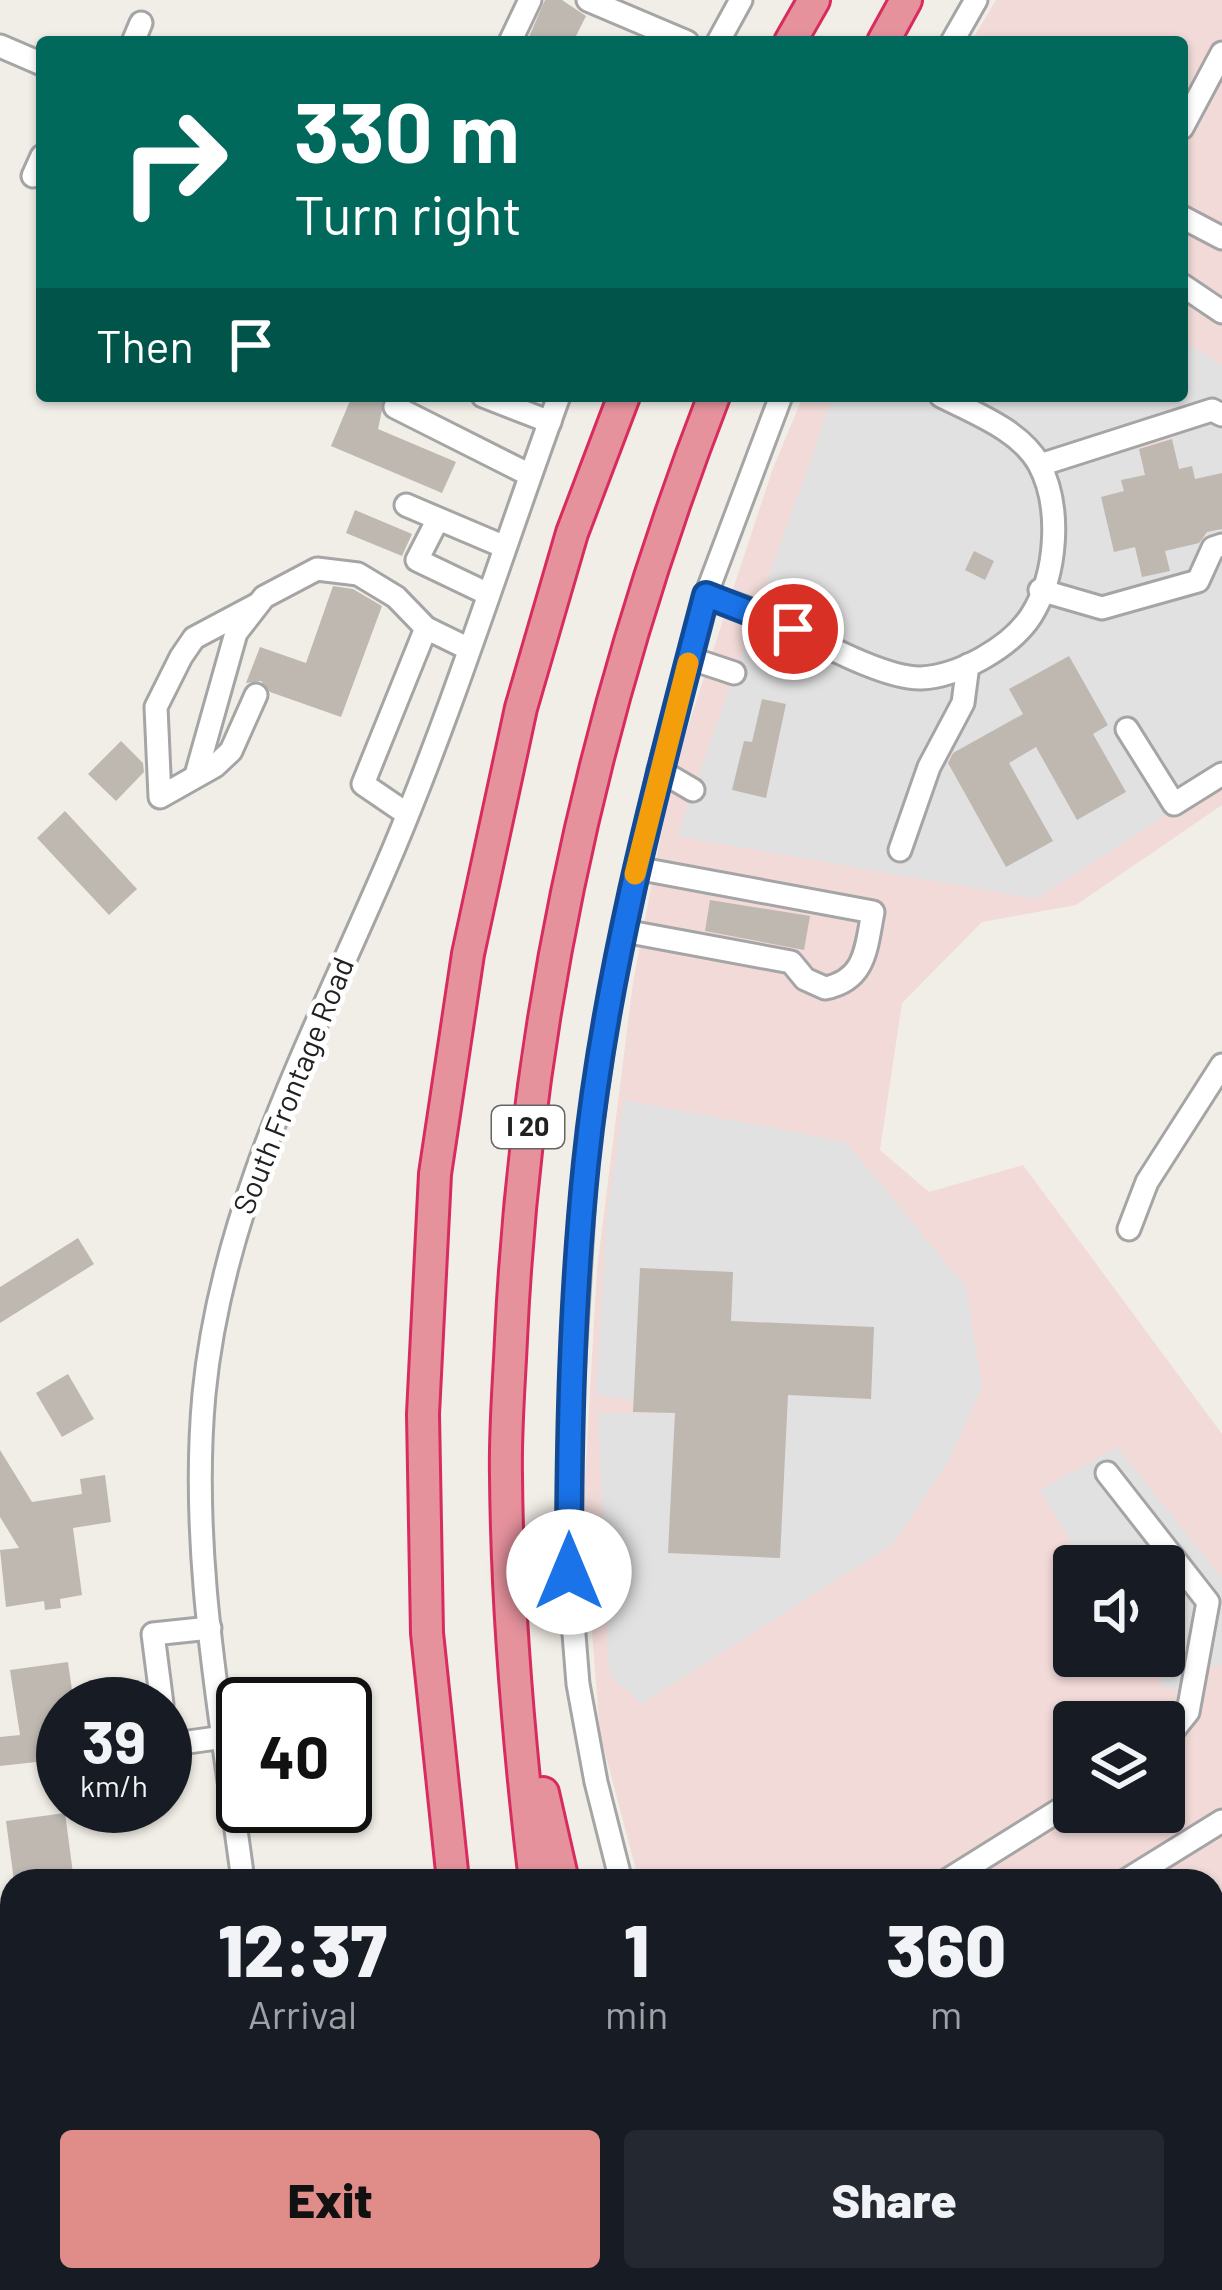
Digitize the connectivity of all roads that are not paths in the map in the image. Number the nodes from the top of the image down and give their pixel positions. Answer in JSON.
{"nodes":[{"id":1,"x":530,"y":0,"type":"edge"},
{"id":2,"x":588,"y":0,"type":"edge"},
{"id":3,"x":741,"y":0,"type":"edge"},
{"id":4,"x":814,"y":0,"type":"edge"},
{"id":5,"x":906,"y":0,"type":"edge"},
{"id":6,"x":976,"y":0,"type":"edge"},
{"id":7,"x":632,"y":18,"type":"junction"},
{"id":8,"x":513,"y":36,"type":"edge"},
{"id":9,"x":623,"y":36,"type":"edge"},
{"id":10,"x":673,"y":36,"type":"edge"},
{"id":11,"x":721,"y":36,"type":"edge"},
{"id":12,"x":793,"y":36,"type":"edge"},
{"id":13,"x":886,"y":36,"type":"edge"},
{"id":14,"x":955,"y":36,"type":"edge"},
{"id":15,"x":0,"y":46,"type":"edge"},
{"id":16,"x":1222,"y":53,"type":"edge"},
{"id":17,"x":36,"y":61,"type":"edge"},
{"id":18,"x":1188,"y":117,"type":"edge"},
{"id":19,"x":1188,"y":220,"type":"edge"},
{"id":20,"x":1222,"y":238,"type":"edge"},
{"id":21,"x":1188,"y":289,"type":"edge"},
{"id":22,"x":1222,"y":313,"type":"edge"},
{"id":23,"x":498,"y":402,"type":"edge"},
{"id":24,"x":558,"y":402,"type":"edge"},
{"id":25,"x":622,"y":402,"type":"edge"},
{"id":26,"x":712,"y":402,"type":"edge"},
{"id":27,"x":779,"y":402,"type":"edge"},
{"id":28,"x":959,"y":402,"type":"edge"},
{"id":29,"x":395,"y":407,"type":"dead end"},
{"id":30,"x":1222,"y":415,"type":"edge"},
{"id":31,"x":550,"y":422,"type":"junction"},
{"id":32,"x":1040,"y":465,"type":"junction"},
{"id":33,"x":530,"y":475,"type":"junction"},
{"id":34,"x":406,"y":505,"type":"dead end"},
{"id":35,"x":438,"y":519,"type":"junction"},
{"id":36,"x":1222,"y":544,"type":"edge"},
{"id":37,"x":505,"y":547,"type":"junction"},
{"id":38,"x":1040,"y":590,"type":"junction"},
{"id":39,"x":488,"y":595,"type":"junction"},
{"id":40,"x":706,"y":595,"type":"junction"},
{"id":41,"x":258,"y":604,"type":"junction"},
{"id":42,"x":426,"y":628,"type":"junction"},
{"id":43,"x":469,"y":649,"type":"junction"},
{"id":44,"x":689,"y":658,"type":"junction"},
{"id":45,"x":968,"y":665,"type":"junction"},
{"id":46,"x":734,"y":673,"type":"dead end"},
{"id":47,"x":256,"y":695,"type":"dead end"},
{"id":48,"x":1127,"y":729,"type":"dead end"},
{"id":49,"x":659,"y":770,"type":"junction"},
{"id":50,"x":1222,"y":774,"type":"edge"},
{"id":51,"x":196,"y":775,"type":"junction"},
{"id":52,"x":693,"y":790,"type":"dead end"},
{"id":53,"x":407,"y":814,"type":"junction"},
{"id":54,"x":900,"y":850,"type":"dead end"},
{"id":55,"x":636,"y":868,"type":"junction"},
{"id":56,"x":624,"y":932,"type":"junction"},
{"id":57,"x":1222,"y":1065,"type":"edge"},
{"id":58,"x":1129,"y":1229,"type":"dead end"},
{"id":59,"x":1107,"y":1473,"type":"dead end"},
{"id":60,"x":510,"y":1626,"type":"junction"},
{"id":61,"x":209,"y":1628,"type":"junction"},
{"id":62,"x":159,"y":1677,"type":"edge"},
{"id":63,"x":216,"y":1679,"type":"edge"},
{"id":64,"x":1185,"y":1716,"type":"edge"},
{"id":65,"x":1053,"y":1814,"type":"edge"},
{"id":66,"x":445,"y":1820,"type":"junction"},
{"id":67,"x":1222,"y":1821,"type":"edge"},
{"id":68,"x":237,"y":1833,"type":"edge"},
{"id":69,"x":241,"y":1869,"type":"edge"},
{"id":70,"x":444,"y":1869,"type":"edge"},
{"id":71,"x":451,"y":1869,"type":"edge"},
{"id":72,"x":535,"y":1869,"type":"edge"},
{"id":73,"x":561,"y":1869,"type":"edge"},
{"id":74,"x":619,"y":1869,"type":"edge"},
{"id":75,"x":965,"y":1869,"type":"edge"},
{"id":76,"x":1144,"y":1869,"type":"edge"}],
"edges":[{"from":1,"to":8,"type":"street"},
{"from":2,"to":7,"type":"street"},
{"from":3,"to":11,"type":"street"},
{"from":4,"to":12,"type":"highway"},
{"from":5,"to":13,"type":"highway"},
{"from":6,"to":14,"type":"street"},
{"from":7,"to":9,"type":"street"},
{"from":7,"to":10,"type":"street"},
{"from":15,"to":17,"type":"street"},
{"from":16,"to":18,"type":"street"},
{"from":19,"to":20,"type":"street"},
{"from":21,"to":22,"type":"street"},
{"from":23,"to":31,"type":"street"},
{"from":24,"to":31,"type":"street","name":"South Frontage Road"},
{"from":25,"to":66,"type":"highway"},
{"from":26,"to":60,"type":"highway","number":"I 20"},
{"from":27,"to":40,"type":"street"},
{"from":28,"to":32,"type":"street"},
{"from":29,"to":33,"type":"street"},
{"from":30,"to":32,"type":"street"},
{"from":31,"to":33,"type":"street","name":"South Frontage Road"},
{"from":32,"to":38,"type":"street"},
{"from":33,"to":37,"type":"street","name":"South Frontage Road"},
{"from":34,"to":35,"type":"street"},
{"from":35,"to":37,"type":"street"},
{"from":35,"to":39,"type":"street"},
{"from":36,"to":38,"type":"street"},
{"from":37,"to":39,"type":"street","name":"South Frontage Road"},
{"from":38,"to":45,"type":"street"},
{"from":39,"to":43,"type":"street","name":"South Frontage Road"},
{"from":40,"to":44,"type":"street"},
{"from":40,"to":45,"type":"street"},
{"from":41,"to":42,"type":"street"},
{"from":41,"to":51,"type":"street"},
{"from":41,"to":51,"type":"street"},
{"from":42,"to":43,"type":"street"},
{"from":42,"to":53,"type":"street"},
{"from":43,"to":53,"type":"street","name":"South Frontage Road"},
{"from":44,"to":46,"type":"street"},
{"from":44,"to":49,"type":"street"},
{"from":45,"to":54,"type":"street"},
{"from":47,"to":51,"type":"street"},
{"from":48,"to":50,"type":"street"},
{"from":49,"to":52,"type":"street"},
{"from":49,"to":55,"type":"street"},
{"from":53,"to":61,"type":"street","name":"South Frontage Road"},
{"from":55,"to":56,"type":"street"},
{"from":55,"to":56,"type":"street"},
{"from":56,"to":74,"type":"street"},
{"from":57,"to":58,"type":"street"},
{"from":59,"to":64,"type":"street"},
{"from":60,"to":72,"type":"highway","number":"I 20"},
{"from":60,"to":73,"type":"highway"},
{"from":61,"to":62,"type":"street"},
{"from":61,"to":63,"type":"street","name":"South Frontage Road"},
{"from":65,"to":75,"type":"street"},
{"from":66,"to":70,"type":"highway"},
{"from":66,"to":71,"type":"highway"},
{"from":67,"to":76,"type":"street"},
{"from":68,"to":69,"type":"street","name":"South Frontage Road"}]}
